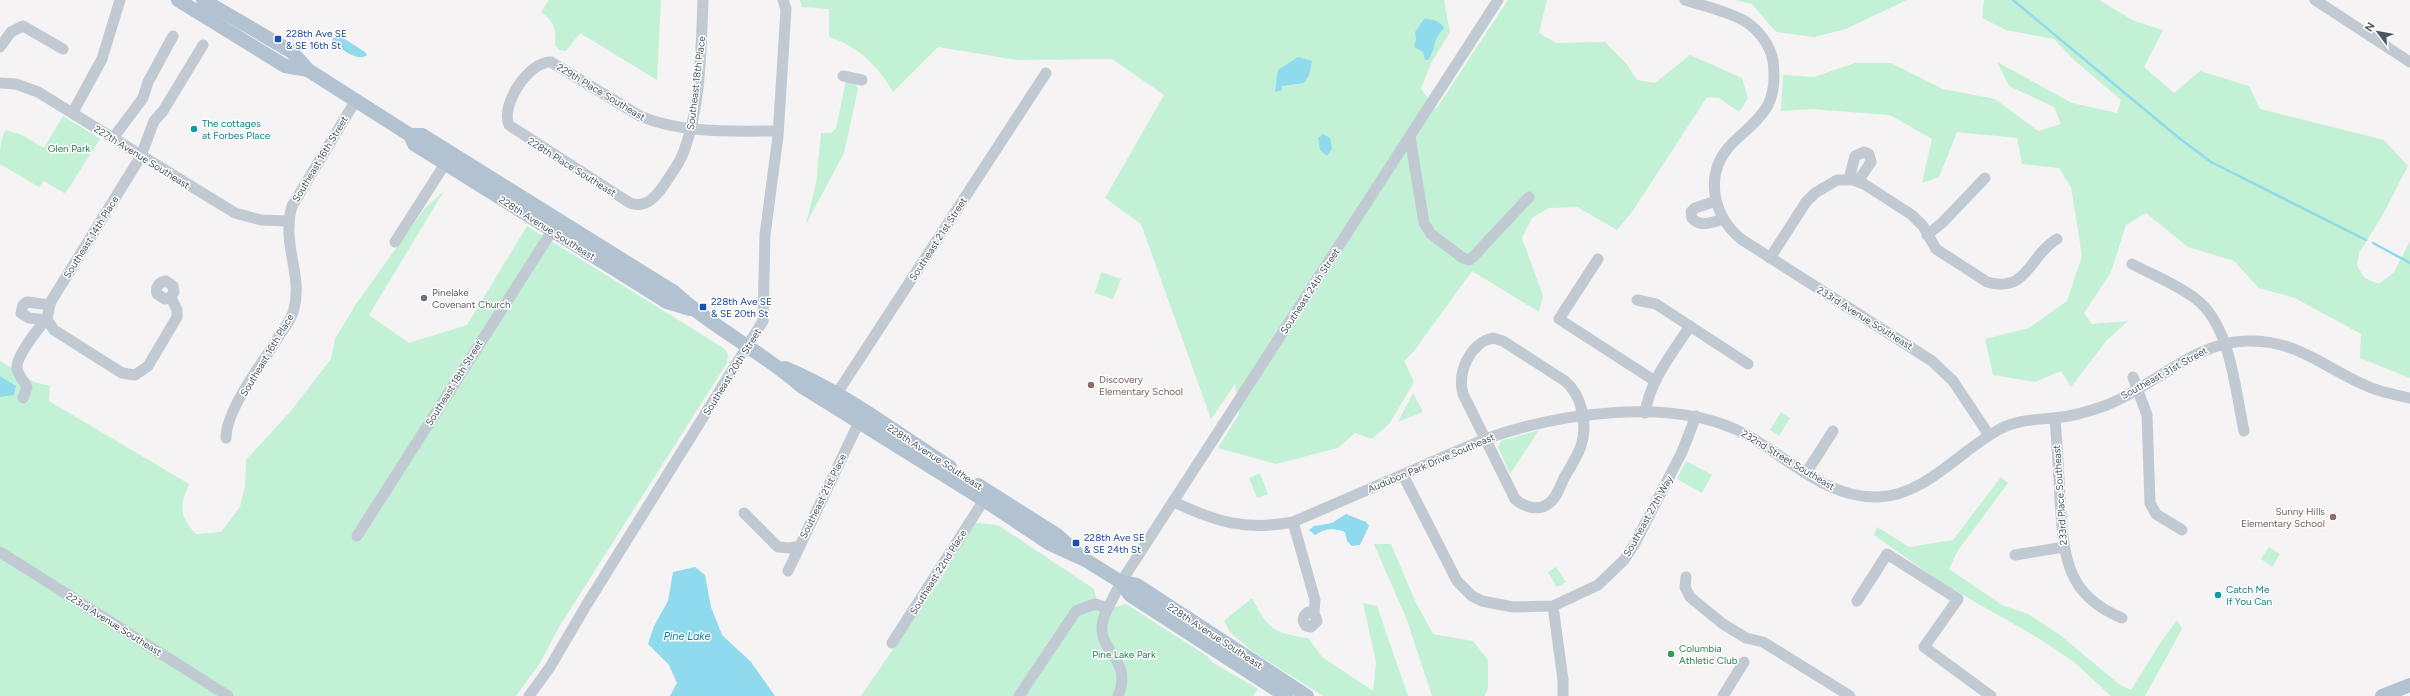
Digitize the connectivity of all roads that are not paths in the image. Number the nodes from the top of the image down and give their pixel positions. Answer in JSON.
{"nodes":[{"id":1,"x":120,"y":0,"type":"edge"},
{"id":2,"x":178,"y":0,"type":"edge"},
{"id":3,"x":204,"y":0,"type":"edge"},
{"id":4,"x":703,"y":0,"type":"edge"},
{"id":5,"x":783,"y":0,"type":"edge"},
{"id":6,"x":1498,"y":0,"type":"edge"},
{"id":7,"x":1685,"y":0,"type":"edge"},
{"id":8,"x":2315,"y":0,"type":"edge"},
{"id":9,"x":173,"y":36,"type":"dead end"},
{"id":10,"x":203,"y":45,"type":"dead end"},
{"id":11,"x":0,"y":48,"type":"edge"},
{"id":12,"x":63,"y":49,"type":"dead end"},
{"id":13,"x":544,"y":61,"type":"joint"},
{"id":14,"x":2410,"y":62,"type":"edge"},
{"id":15,"x":308,"y":70,"type":"junction"},
{"id":16,"x":1046,"y":73,"type":"dead end"},
{"id":17,"x":843,"y":76,"type":"dead end"},
{"id":18,"x":862,"y":80,"type":"dead end"},
{"id":19,"x":0,"y":83,"type":"edge"},
{"id":20,"x":356,"y":100,"type":"junction"},
{"id":21,"x":73,"y":112,"type":"junction"},
{"id":22,"x":692,"y":128,"type":"junction"},
{"id":23,"x":778,"y":131,"type":"junction"},
{"id":24,"x":410,"y":135,"type":"junction"},
{"id":25,"x":1410,"y":136,"type":"junction"},
{"id":26,"x":113,"y":138,"type":"junction"},
{"id":27,"x":141,"y":156,"type":"junction"},
{"id":28,"x":445,"y":164,"type":"junction"},
{"id":29,"x":1985,"y":178,"type":"dead end"},
{"id":30,"x":1529,"y":196,"type":"dead end"},
{"id":31,"x":649,"y":202,"type":"joint"},
{"id":32,"x":1717,"y":204,"type":"junction"},
{"id":33,"x":1723,"y":219,"type":"junction"},
{"id":34,"x":288,"y":221,"type":"junction"},
{"id":35,"x":552,"y":230,"type":"junction"},
{"id":36,"x":1927,"y":235,"type":"junction"},
{"id":37,"x":2057,"y":239,"type":"dead end"},
{"id":38,"x":395,"y":242,"type":"dead end"},
{"id":39,"x":1770,"y":258,"type":"junction"},
{"id":40,"x":1598,"y":259,"type":"dead end"},
{"id":41,"x":2132,"y":264,"type":"dead end"},
{"id":42,"x":170,"y":297,"type":"dead end"},
{"id":43,"x":1637,"y":300,"type":"dead end"},
{"id":44,"x":50,"y":305,"type":"junction"},
{"id":45,"x":692,"y":309,"type":"junction"},
{"id":46,"x":47,"y":320,"type":"junction"},
{"id":47,"x":1690,"y":326,"type":"junction"},
{"id":48,"x":2225,"y":343,"type":"junction"},
{"id":49,"x":749,"y":346,"type":"junction"},
{"id":50,"x":1748,"y":364,"type":"dead end"},
{"id":51,"x":2133,"y":377,"type":"dead end"},
{"id":52,"x":1654,"y":381,"type":"junction"},
{"id":53,"x":2138,"y":390,"type":"junction"},
{"id":54,"x":23,"y":398,"type":"dead end"},
{"id":55,"x":2410,"y":398,"type":"edge"},
{"id":56,"x":833,"y":399,"type":"junction"},
{"id":57,"x":1645,"y":413,"type":"junction"},
{"id":58,"x":1582,"y":415,"type":"junction"},
{"id":59,"x":1696,"y":416,"type":"junction"},
{"id":60,"x":2055,"y":418,"type":"junction"},
{"id":61,"x":859,"y":422,"type":"junction"},
{"id":62,"x":1833,"y":431,"type":"dead end"},
{"id":63,"x":2244,"y":431,"type":"dead end"},
{"id":64,"x":1989,"y":435,"type":"junction"},
{"id":65,"x":226,"y":438,"type":"dead end"},
{"id":66,"x":1485,"y":439,"type":"junction"},
{"id":67,"x":895,"y":445,"type":"junction"},
{"id":68,"x":939,"y":460,"type":"junction"},
{"id":69,"x":1806,"y":473,"type":"junction"},
{"id":70,"x":1403,"y":475,"type":"junction"},
{"id":71,"x":1882,"y":497,"type":"joint"},
{"id":72,"x":984,"y":500,"type":"junction"},
{"id":73,"x":1174,"y":502,"type":"junction"},
{"id":74,"x":744,"y":512,"type":"dead end"},
{"id":75,"x":1293,"y":522,"type":"junction"},
{"id":76,"x":2182,"y":530,"type":"dead end"},
{"id":77,"x":357,"y":536,"type":"dead end"},
{"id":78,"x":800,"y":546,"type":"junction"},
{"id":79,"x":2064,"y":547,"type":"junction"},
{"id":80,"x":0,"y":552,"type":"edge"},
{"id":81,"x":2015,"y":555,"type":"dead end"},
{"id":82,"x":1087,"y":561,"type":"junction"},
{"id":83,"x":788,"y":571,"type":"dead end"},
{"id":84,"x":1686,"y":577,"type":"dead end"},
{"id":85,"x":1121,"y":582,"type":"junction"},
{"id":86,"x":1857,"y":600,"type":"dead end"},
{"id":87,"x":1553,"y":606,"type":"junction"},
{"id":88,"x":1108,"y":608,"type":"junction"},
{"id":89,"x":1314,"y":614,"type":"dead end"},
{"id":90,"x":2122,"y":618,"type":"dead end"},
{"id":91,"x":892,"y":643,"type":"dead end"},
{"id":92,"x":1744,"y":662,"type":"dead end"},
{"id":93,"x":1267,"y":677,"type":"junction"},
{"id":94,"x":2410,"y":685,"type":"edge"},
{"id":95,"x":2410,"y":695,"type":"edge"},
{"id":96,"x":228,"y":696,"type":"edge"},
{"id":97,"x":529,"y":696,"type":"edge"},
{"id":98,"x":1018,"y":696,"type":"edge"},
{"id":99,"x":1118,"y":696,"type":"edge"},
{"id":100,"x":1286,"y":696,"type":"edge"},
{"id":101,"x":1307,"y":696,"type":"edge"},
{"id":102,"x":1563,"y":696,"type":"edge"},
{"id":103,"x":1723,"y":696,"type":"edge"},
{"id":104,"x":1850,"y":696,"type":"edge"},
{"id":105,"x":1991,"y":696,"type":"edge"},
{"id":106,"x":2382,"y":696,"type":"edge"},
{"id":107,"x":2407,"y":696,"type":"edge"}],
"edges":[{"from":1,"to":21,"type":"street"},
{"from":2,"to":15,"type":"main road","name":"228th Avenue Southeast"},
{"from":3,"to":15,"type":"main road","name":"228th Avenue Southeast"},
{"from":4,"to":22,"type":"street","name":"Southeast 18th Place"},
{"from":5,"to":23,"type":"street","name":"Southeast 20th Street"},
{"from":6,"to":25,"type":"street","name":"Southeast 24th Street"},
{"from":7,"to":32,"type":"street"},
{"from":8,"to":14,"type":"street"},
{"from":9,"to":26,"type":"street"},
{"from":10,"to":27,"type":"street","name":"Southeast 14th Place"},
{"from":11,"to":12,"type":"street"},
{"from":13,"to":22,"type":"street","name":"229th Place Southeast"},
{"from":13,"to":31,"type":"street","name":"228th Place Southeast"},
{"from":15,"to":20,"type":"main road","name":"228th Avenue Southeast"},
{"from":16,"to":56,"type":"street","name":"Southeast 21st Street"},
{"from":17,"to":18,"type":"street"},
{"from":19,"to":21,"type":"street","name":"227th Avenue Southeast"},
{"from":20,"to":24,"type":"main road","name":"228th Avenue Southeast"},
{"from":20,"to":34,"type":"street","name":"Southeast 16th Street"},
{"from":21,"to":26,"type":"street","name":"227th Avenue Southeast"},
{"from":22,"to":23,"type":"street","name":"229th Place Southeast"},
{"from":22,"to":31,"type":"street","name":"Southeast 18th Place"},
{"from":23,"to":49,"type":"street","name":"Southeast 20th Street"},
{"from":24,"to":28,"type":"main road","name":"228th Avenue Southeast"},
{"from":24,"to":45,"type":"main road","name":"228th Avenue Southeast"},
{"from":25,"to":30,"type":"street"},
{"from":25,"to":73,"type":"street","name":"Southeast 24th Street"},
{"from":26,"to":27,"type":"street","name":"227th Avenue Southeast"},
{"from":27,"to":34,"type":"street","name":"227th Avenue Southeast"},
{"from":27,"to":44,"type":"street","name":"Southeast 14th Place"},
{"from":28,"to":35,"type":"main road","name":"228th Avenue Southeast"},
{"from":28,"to":38,"type":"street"},
{"from":29,"to":36,"type":"street"},
{"from":32,"to":33,"type":"street","name":"233rd Avenue Southeast"},
{"from":32,"to":33,"type":"street"},
{"from":33,"to":39,"type":"street","name":"233rd Avenue Southeast"},
{"from":34,"to":65,"type":"street","name":"Southeast 16th Place"},
{"from":35,"to":45,"type":"main road","name":"228th Avenue Southeast"},
{"from":35,"to":77,"type":"street","name":"Southeast 18th Street"},
{"from":36,"to":37,"type":"street"},
{"from":36,"to":39,"type":"street"},
{"from":39,"to":64,"type":"street","name":"233rd Avenue Southeast"},
{"from":40,"to":52,"type":"street"},
{"from":41,"to":48,"type":"street"},
{"from":42,"to":46,"type":"street"},
{"from":43,"to":47,"type":"street"},
{"from":44,"to":46,"type":"street","name":"Southeast 14th Place"},
{"from":44,"to":46,"type":"street"},
{"from":45,"to":49,"type":"main road","name":"228th Avenue Southeast"},
{"from":46,"to":54,"type":"street"},
{"from":47,"to":50,"type":"street"},
{"from":47,"to":52,"type":"street"},
{"from":48,"to":53,"type":"street","name":"Southeast 31st Street"},
{"from":48,"to":55,"type":"street","name":"Southeast 31st Street"},
{"from":48,"to":63,"type":"street"},
{"from":49,"to":56,"type":"main road","name":"228th Avenue Southeast"},
{"from":49,"to":97,"type":"street","name":"Southeast 20th Street"},
{"from":51,"to":53,"type":"street"},
{"from":52,"to":57,"type":"street"},
{"from":53,"to":60,"type":"street","name":"Southeast 31st Street"},
{"from":53,"to":76,"type":"street"},
{"from":56,"to":61,"type":"main road","name":"228th Avenue Southeast"},
{"from":56,"to":68,"type":"main road","name":"228th Avenue Southeast"},
{"from":57,"to":58,"type":"street","name":"Audubon Park Drive Southeast"},
{"from":57,"to":59,"type":"street","name":"Audubon Park Drive Southeast"},
{"from":58,"to":66,"type":"street","name":"Audubon Park Drive Southeast"},
{"from":58,"to":66,"type":"street"},
{"from":58,"to":66,"type":"street"},
{"from":59,"to":69,"type":"street","name":"232nd Street Southeast"},
{"from":59,"to":87,"type":"street","name":"Southeast 27th Way"},
{"from":60,"to":64,"type":"street","name":"Southeast 31st Street"},
{"from":60,"to":79,"type":"street","name":"233rd Place Southeast"},
{"from":61,"to":67,"type":"main road","name":"228th Avenue Southeast"},
{"from":61,"to":78,"type":"street","name":"Southeast 21st Place"},
{"from":62,"to":69,"type":"street"},
{"from":64,"to":71,"type":"street","name":"Southeast 31st Street"},
{"from":66,"to":70,"type":"street","name":"Audubon Park Drive Southeast"},
{"from":67,"to":68,"type":"main road"},
{"from":67,"to":72,"type":"main road","name":"228th Avenue Southeast"},
{"from":68,"to":82,"type":"main road","name":"228th Avenue Southeast"},
{"from":69,"to":71,"type":"street","name":"232nd Street Southeast"},
{"from":70,"to":75,"type":"street","name":"Audubon Park Drive Southeast"},
{"from":70,"to":87,"type":"street"},
{"from":72,"to":82,"type":"main road","name":"228th Avenue Southeast"},
{"from":72,"to":91,"type":"street","name":"Southeast 22nd Place"},
{"from":73,"to":75,"type":"street","name":"Audubon Park Drive Southeast"},
{"from":73,"to":85,"type":"street","name":"Southeast 24th Street"},
{"from":74,"to":78,"type":"street"},
{"from":75,"to":89,"type":"street"},
{"from":78,"to":83,"type":"street","name":"Southeast 21st Place"},
{"from":79,"to":81,"type":"street"},
{"from":79,"to":90,"type":"street","name":"233rd Place Southeast"},
{"from":80,"to":96,"type":"street","name":"223rd Avenue Southeast"},
{"from":82,"to":85,"type":"main road","name":"228th Avenue Southeast"},
{"from":84,"to":104,"type":"street"},
{"from":85,"to":88,"type":"street","name":"Southeast 24th Street"},
{"from":85,"to":93,"type":"main road","name":"228th Avenue Southeast"},
{"from":86,"to":105,"type":"street"},
{"from":87,"to":102,"type":"street"},
{"from":88,"to":98,"type":"street"},
{"from":88,"to":99,"type":"street","name":"Southeast 24th Street"},
{"from":92,"to":103,"type":"street"},
{"from":93,"to":100,"type":"main road","name":"228th Avenue Southeast"},
{"from":93,"to":101,"type":"main road","name":"228th Avenue Southeast"},
{"from":94,"to":106,"type":"main road"},
{"from":95,"to":107,"type":"main road"}]}
